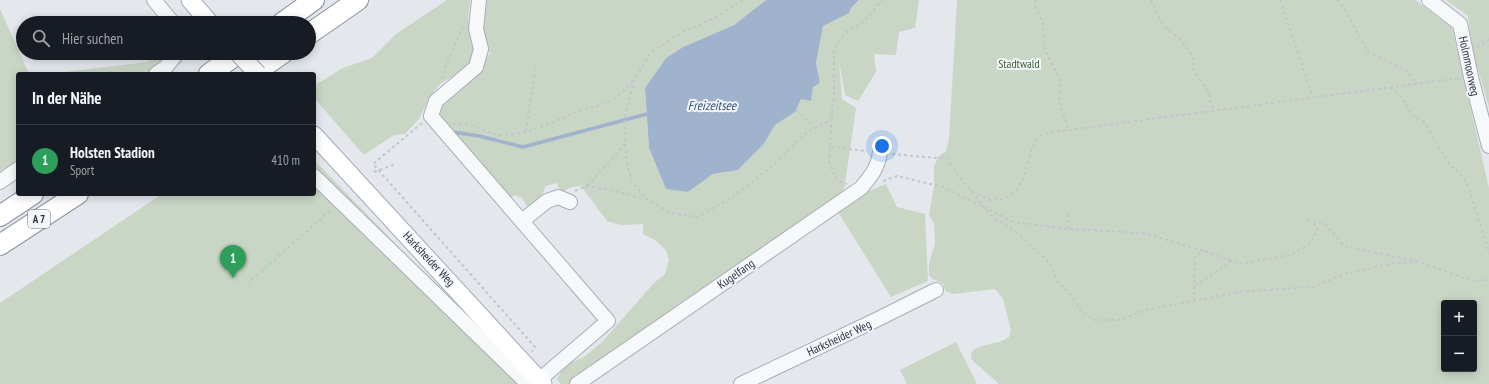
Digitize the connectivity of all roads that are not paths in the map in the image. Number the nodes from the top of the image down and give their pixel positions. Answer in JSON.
{"nodes":[{"id":1,"x":154,"y":0,"type":"edge"},
{"id":2,"x":190,"y":0,"type":"edge"},
{"id":3,"x":314,"y":0,"type":"edge"},
{"id":4,"x":358,"y":0,"type":"edge"},
{"id":5,"x":479,"y":0,"type":"edge"},
{"id":6,"x":1428,"y":0,"type":"edge"},
{"id":7,"x":167,"y":16,"type":"edge"},
{"id":8,"x":204,"y":16,"type":"edge"},
{"id":9,"x":292,"y":16,"type":"edge"},
{"id":10,"x":316,"y":29,"type":"edge"},
{"id":11,"x":171,"y":60,"type":"edge"},
{"id":12,"x":229,"y":60,"type":"edge"},
{"id":13,"x":245,"y":60,"type":"edge"},
{"id":14,"x":273,"y":60,"type":"edge"},
{"id":15,"x":159,"y":72,"type":"edge"},
{"id":16,"x":213,"y":72,"type":"edge"},
{"id":17,"x":256,"y":72,"type":"edge"},
{"id":18,"x":256,"y":72,"type":"edge"},
{"id":19,"x":316,"y":137,"type":"edge"},
{"id":20,"x":1489,"y":146,"type":"edge"},
{"id":21,"x":884,"y":153,"type":"road end"},
{"id":22,"x":16,"y":170,"type":"edge"},
{"id":23,"x":316,"y":178,"type":"edge"},
{"id":24,"x":0,"y":182,"type":"edge"},
{"id":25,"x":30,"y":196,"type":"edge"},
{"id":26,"x":75,"y":196,"type":"edge"},
{"id":27,"x":564,"y":199,"type":"road end"},
{"id":28,"x":0,"y":216,"type":"edge"},
{"id":29,"x":522,"y":221,"type":"junction"},
{"id":30,"x":0,"y":245,"type":"edge"},
{"id":31,"x":936,"y":290,"type":"dead end"},
{"id":32,"x":537,"y":383,"type":"edge"},
{"id":33,"x":577,"y":384,"type":"edge"},
{"id":34,"x":741,"y":384,"type":"edge"}],
"edges":[{"from":1,"to":7,"type":"street"},
{"from":2,"to":8,"type":"main road"},
{"from":3,"to":9,"type":"highway"},
{"from":4,"to":10,"type":"highway"},
{"from":5,"to":29,"type":"street"},
{"from":6,"to":20,"type":"street","name":"Holmmoorweg"},
{"from":11,"to":15,"type":"street"},
{"from":12,"to":16,"type":"highway"},
{"from":13,"to":17,"type":"main road","bridge":true},
{"from":14,"to":18,"type":"highway"},
{"from":19,"to":32,"type":"main road","name":"Harksheider Weg"},
{"from":21,"to":33,"type":"street","name":"Kugelfang"},
{"from":22,"to":24,"type":"street"},
{"from":23,"to":32,"type":"street"},
{"from":25,"to":28,"type":"highway","number":"A 7"},
{"from":26,"to":30,"type":"highway","number":"A 7"},
{"from":27,"to":29,"type":"street"},
{"from":29,"to":32,"type":"street"},
{"from":31,"to":34,"type":"street","name":"Harksheider Weg"}]}
